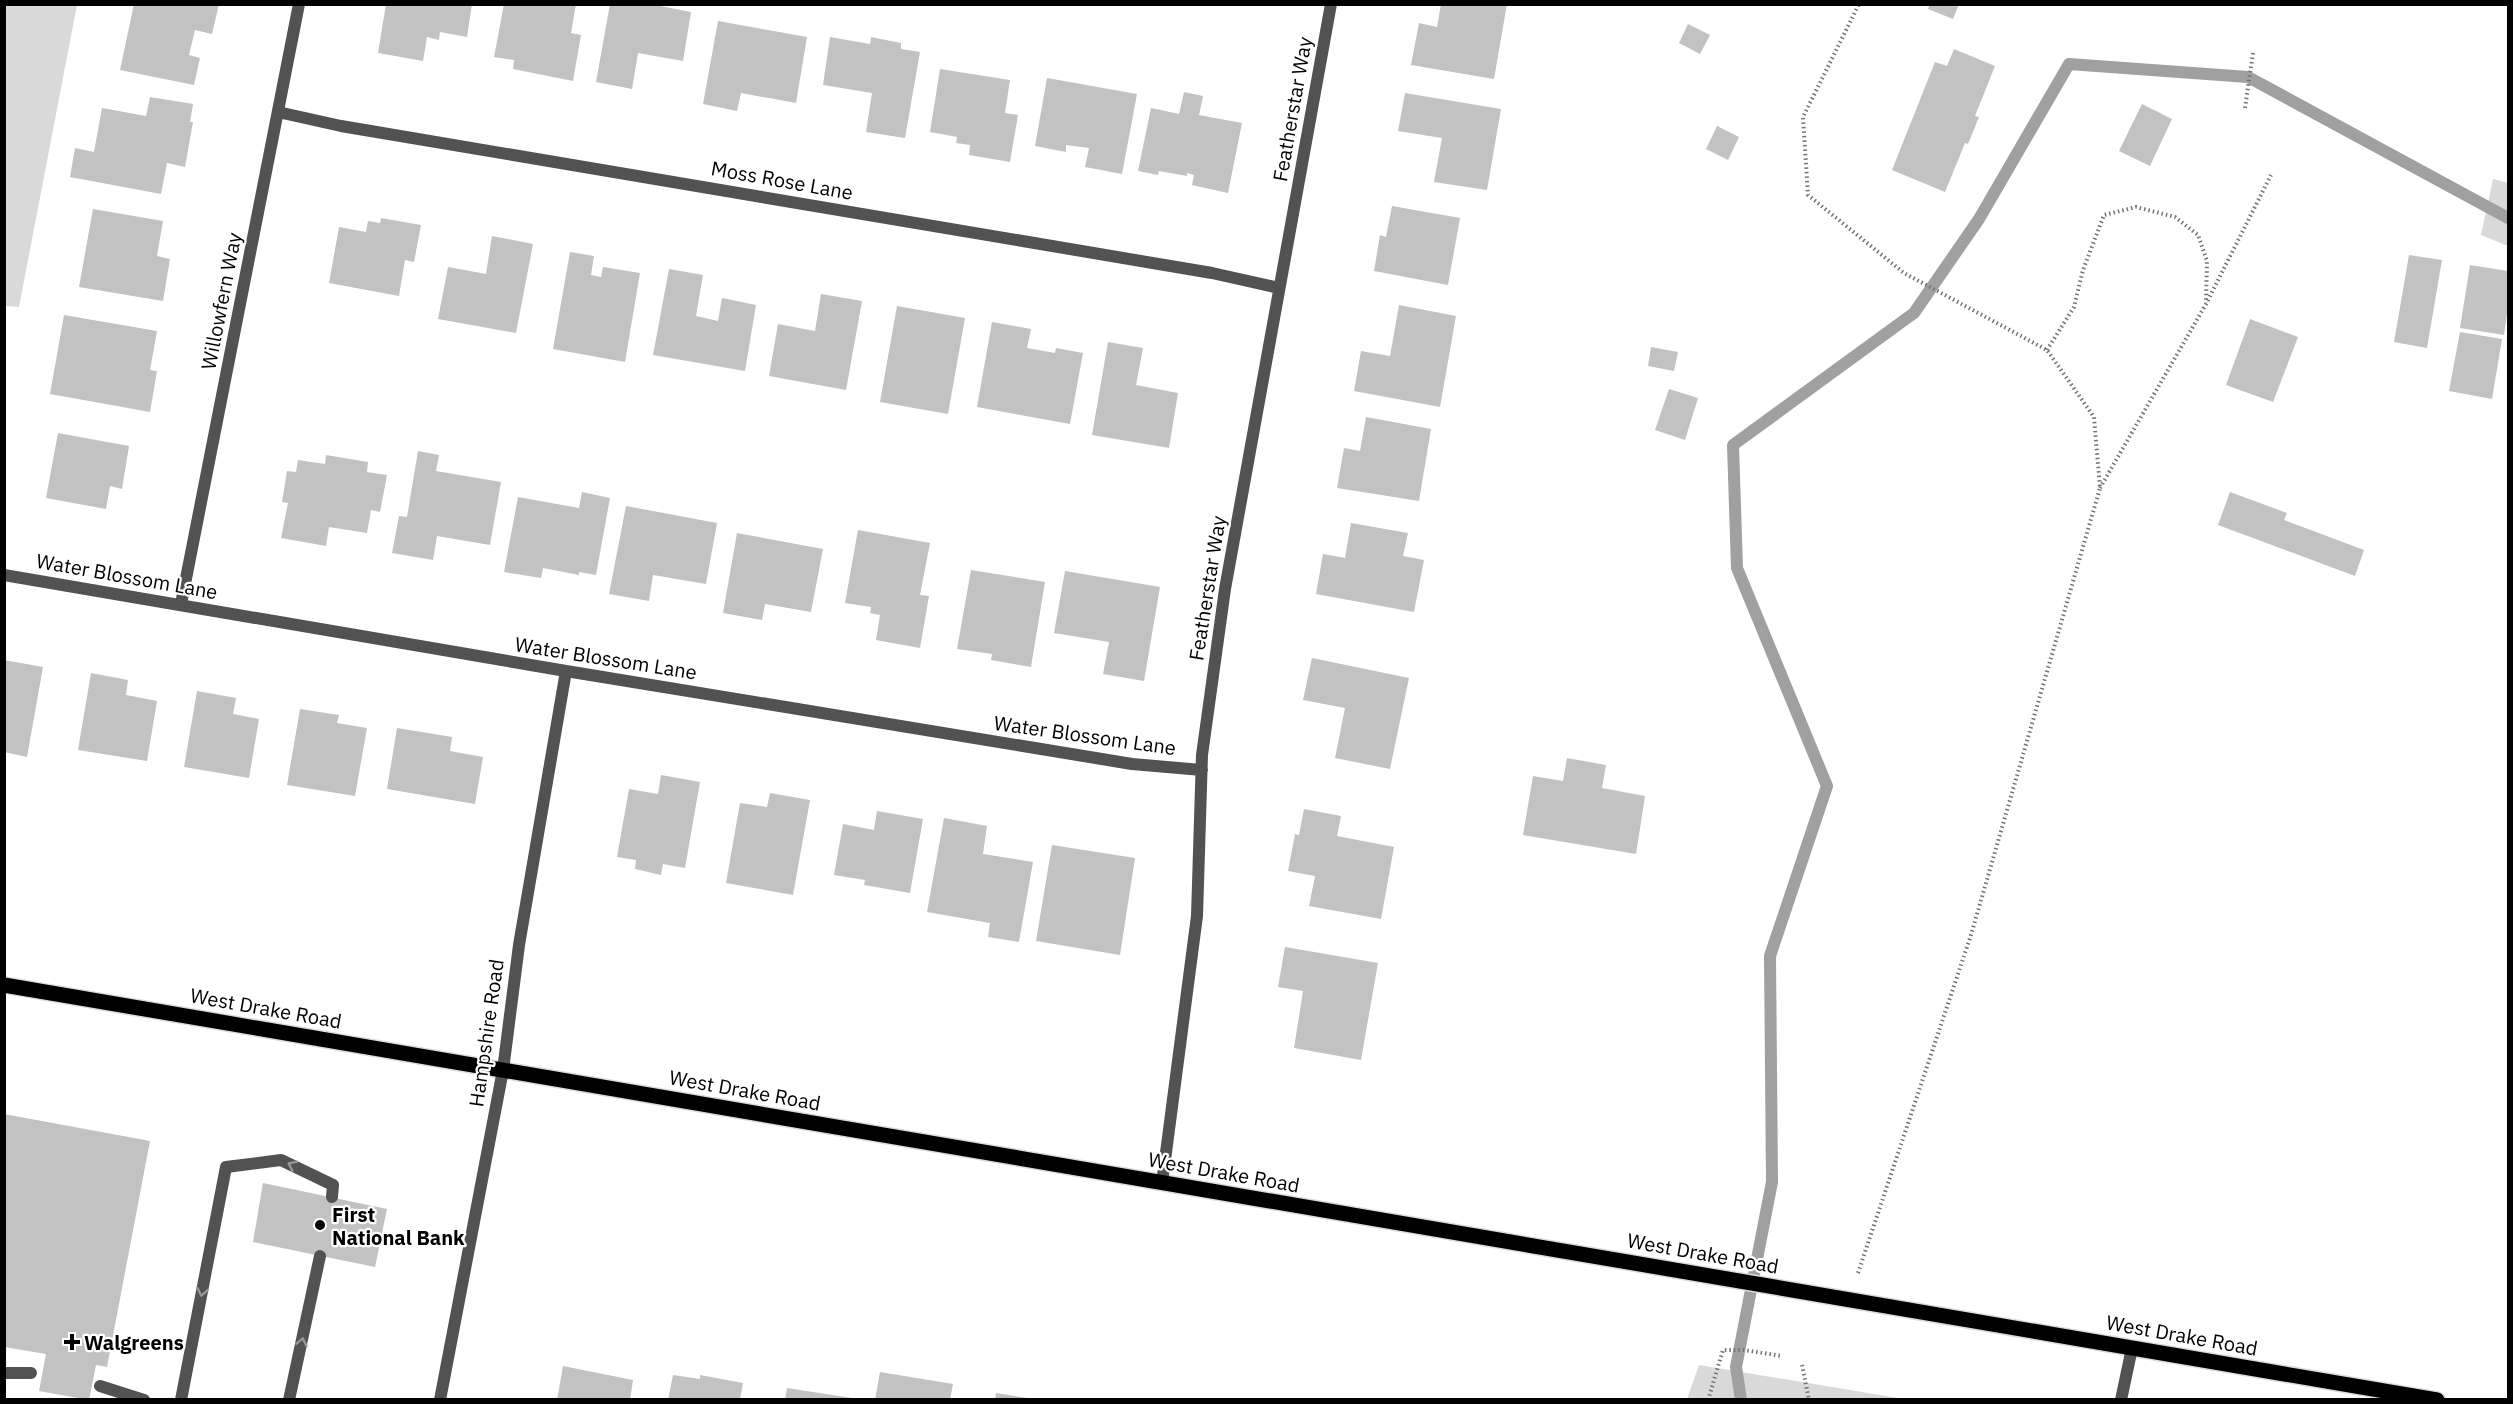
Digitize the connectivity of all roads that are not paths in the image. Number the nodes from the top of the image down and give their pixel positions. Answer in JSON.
{"nodes":[{"id":1,"x":299,"y":4,"type":"edge"},
{"id":2,"x":1331,"y":4,"type":"edge"},
{"id":3,"x":278,"y":112,"type":"junction"},
{"id":4,"x":1279,"y":288,"type":"junction"},
{"id":5,"x":4,"y":575,"type":"edge"},
{"id":6,"x":181,"y":604,"type":"junction"},
{"id":7,"x":566,"y":671,"type":"junction"},
{"id":8,"x":1202,"y":770,"type":"junction"},
{"id":9,"x":4,"y":985,"type":"edge"},
{"id":10,"x":503,"y":1070,"type":"junction"},
{"id":11,"x":1162,"y":1183,"type":"junction"},
{"id":12,"x":332,"y":1197,"type":"dead end"},
{"id":13,"x":320,"y":1256,"type":"dead end"},
{"id":14,"x":2132,"y":1348,"type":"junction"},
{"id":15,"x":4,"y":1373,"type":"edge"},
{"id":16,"x":31,"y":1373,"type":"dead end"},
{"id":17,"x":100,"y":1386,"type":"dead end"},
{"id":18,"x":144,"y":1400,"type":"edge"},
{"id":19,"x":181,"y":1400,"type":"edge"},
{"id":20,"x":289,"y":1400,"type":"edge"},
{"id":21,"x":440,"y":1400,"type":"edge"},
{"id":22,"x":2121,"y":1400,"type":"edge"},
{"id":23,"x":2437,"y":1400,"type":"edge"}],
"edges":[{"from":1,"to":3,"type":"street","name":"Willowfern Way"},
{"from":2,"to":4,"type":"street","name":"Featherstar Way"},
{"from":3,"to":4,"type":"street","name":"Moss Rose Lane"},
{"from":3,"to":6,"type":"street","name":"Willowfern Way"},
{"from":4,"to":8,"type":"street","name":"Featherstar Way"},
{"from":5,"to":6,"type":"street","name":"Water Blossom Lane"},
{"from":6,"to":7,"type":"street","name":"Water Blossom Lane"},
{"from":7,"to":8,"type":"street","name":"Water Blossom Lane"},
{"from":7,"to":10,"type":"street","name":"Hampshire Road"},
{"from":8,"to":11,"type":"street","name":"Featherstar Way"},
{"from":9,"to":10,"type":"main road","name":"West Drake Road"},
{"from":10,"to":11,"type":"main road","name":"West Drake Road"},
{"from":10,"to":21,"type":"street","name":"Hampshire Road"},
{"from":11,"to":14,"type":"main road","name":"West Drake Road"},
{"from":12,"to":19,"type":"street","one_way":true},
{"from":20,"to":13,"type":"street","one_way":true},
{"from":14,"to":22,"type":"street"},
{"from":14,"to":23,"type":"main road","name":"West Drake Road"},
{"from":15,"to":16,"type":"street"},
{"from":17,"to":18,"type":"street"}]}
